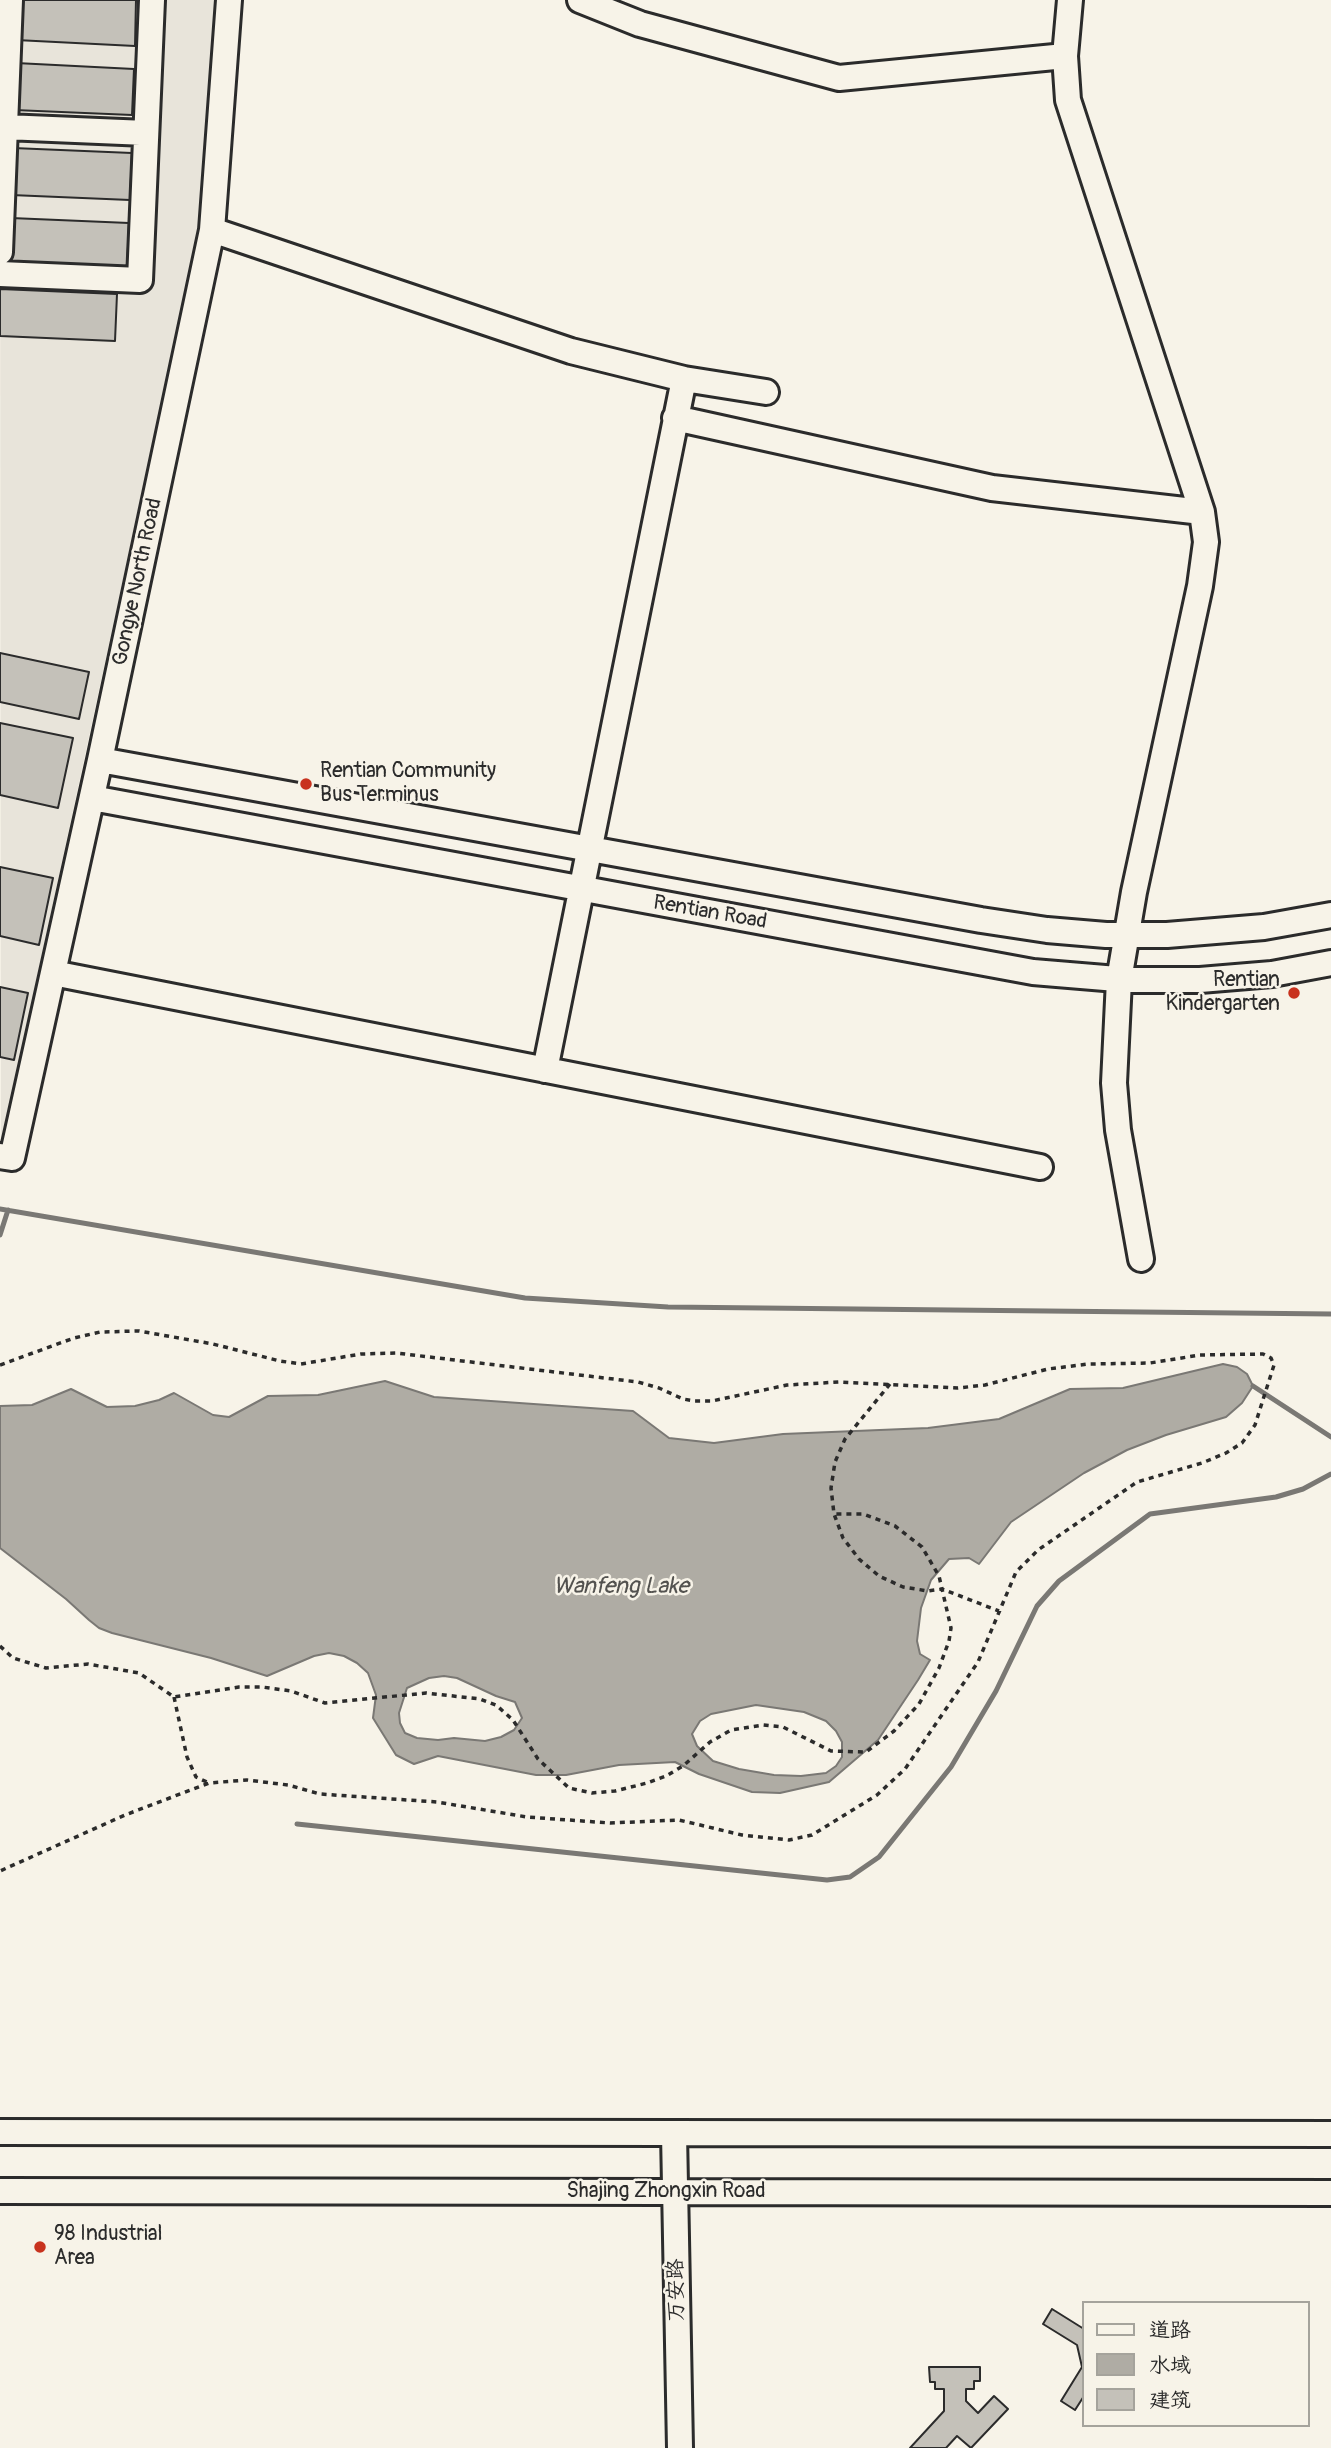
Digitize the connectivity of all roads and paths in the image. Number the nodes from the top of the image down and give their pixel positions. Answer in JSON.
{"nodes":[{"id":1,"x":10,"y":0,"type":"edge"},
{"id":2,"x":152,"y":0,"type":"edge"},
{"id":3,"x":229,"y":0,"type":"edge"},
{"id":4,"x":580,"y":0,"type":"edge"},
{"id":5,"x":1070,"y":0,"type":"edge"},
{"id":6,"x":1065,"y":56,"type":"junction"},
{"id":7,"x":5,"y":127,"type":"junction"},
{"id":8,"x":146,"y":133,"type":"junction"},
{"id":9,"x":212,"y":230,"type":"junction"},
{"id":10,"x":0,"y":252,"type":"edge"},
{"id":11,"x":0,"y":274,"type":"edge"},
{"id":12,"x":684,"y":379,"type":"junction"},
{"id":13,"x":766,"y":393,"type":"dead end"},
{"id":14,"x":675,"y":418,"type":"junction"},
{"id":15,"x":1202,"y":512,"type":"junction"},
{"id":16,"x":100,"y":760,"type":"junction"},
{"id":17,"x":92,"y":798,"type":"junction"},
{"id":18,"x":590,"y":849,"type":"junction"},
{"id":19,"x":581,"y":889,"type":"junction"},
{"id":20,"x":1331,"y":915,"type":"edge"},
{"id":21,"x":1125,"y":936,"type":"junction"},
{"id":22,"x":1331,"y":963,"type":"edge"},
{"id":23,"x":53,"y":973,"type":"junction"},
{"id":24,"x":1119,"y":980,"type":"junction"},
{"id":25,"x":545,"y":1070,"type":"junction"},
{"id":26,"x":6,"y":1157,"type":"edge"},
{"id":27,"x":1040,"y":1167,"type":"dead end"},
{"id":28,"x":1141,"y":1259,"type":"dead end"},
{"id":29,"x":0,"y":1365,"type":"edge"},
{"id":30,"x":890,"y":1384,"type":"junction"},
{"id":31,"x":834,"y":1514,"type":"junction"},
{"id":32,"x":942,"y":1589,"type":"junction"},
{"id":33,"x":999,"y":1611,"type":"junction"},
{"id":34,"x":0,"y":1646,"type":"edge"},
{"id":35,"x":174,"y":1697,"type":"junction"},
{"id":36,"x":209,"y":1783,"type":"junction"},
{"id":37,"x":0,"y":1871,"type":"edge"},
{"id":38,"x":0,"y":2132,"type":"edge"},
{"id":39,"x":674,"y":2133,"type":"junction"},
{"id":40,"x":1331,"y":2134,"type":"edge"},
{"id":41,"x":0,"y":2191,"type":"edge"},
{"id":42,"x":675,"y":2192,"type":"junction"},
{"id":43,"x":1331,"y":2193,"type":"edge"},
{"id":44,"x":680,"y":2448,"type":"edge"}],
"edges":[{"from":1,"to":7,"type":"street"},
{"from":2,"to":8,"type":"street"},
{"from":3,"to":9,"type":"street","name":"Gongye North Road"},
{"from":4,"to":6,"type":"street"},
{"from":5,"to":6,"type":"street"},
{"from":6,"to":15,"type":"street"},
{"from":7,"to":8,"type":"street"},
{"from":7,"to":10,"type":"street"},
{"from":8,"to":11,"type":"street"},
{"from":9,"to":12,"type":"street"},
{"from":9,"to":16,"type":"street","name":"Gongye North Road"},
{"from":12,"to":13,"type":"street"},
{"from":12,"to":14,"type":"street"},
{"from":14,"to":15,"type":"street"},
{"from":14,"to":18,"type":"street"},
{"from":15,"to":21,"type":"street"},
{"from":16,"to":17,"type":"street","name":"Gongye North Road"},
{"from":16,"to":18,"type":"street","name":"Rentian Road"},
{"from":17,"to":19,"type":"street","name":"Rentian Road"},
{"from":17,"to":23,"type":"street","name":"Gongye North Road"},
{"from":18,"to":19,"type":"street"},
{"from":18,"to":21,"type":"street","name":"Rentian Road"},
{"from":19,"to":24,"type":"street","name":"Rentian Road"},
{"from":19,"to":25,"type":"street"},
{"from":20,"to":21,"type":"street","name":"Rentian Road"},
{"from":21,"to":24,"type":"street"},
{"from":22,"to":24,"type":"street","name":"Rentian Road"},
{"from":23,"to":25,"type":"street"},
{"from":23,"to":26,"type":"street","name":"Gongye North Road"},
{"from":24,"to":28,"type":"street"},
{"from":25,"to":27,"type":"street"},
{"from":29,"to":30,"type":"path"},
{"from":30,"to":31,"type":"path"},
{"from":30,"to":33,"type":"path"},
{"from":31,"to":32,"type":"path"},
{"from":31,"to":32,"type":"path"},
{"from":32,"to":33,"type":"path"},
{"from":32,"to":35,"type":"path"},
{"from":33,"to":36,"type":"path"},
{"from":34,"to":35,"type":"path"},
{"from":35,"to":36,"type":"path"},
{"from":36,"to":37,"type":"path"},
{"from":38,"to":39,"type":"street"},
{"from":39,"to":40,"type":"street"},
{"from":39,"to":42,"type":"street","name":"万安路"},
{"from":41,"to":42,"type":"street","name":"Shajing Zhongxin Road"},
{"from":42,"to":43,"type":"street","name":"Shajing Zhongxin Road"},
{"from":42,"to":44,"type":"street","name":"万安路"}]}
